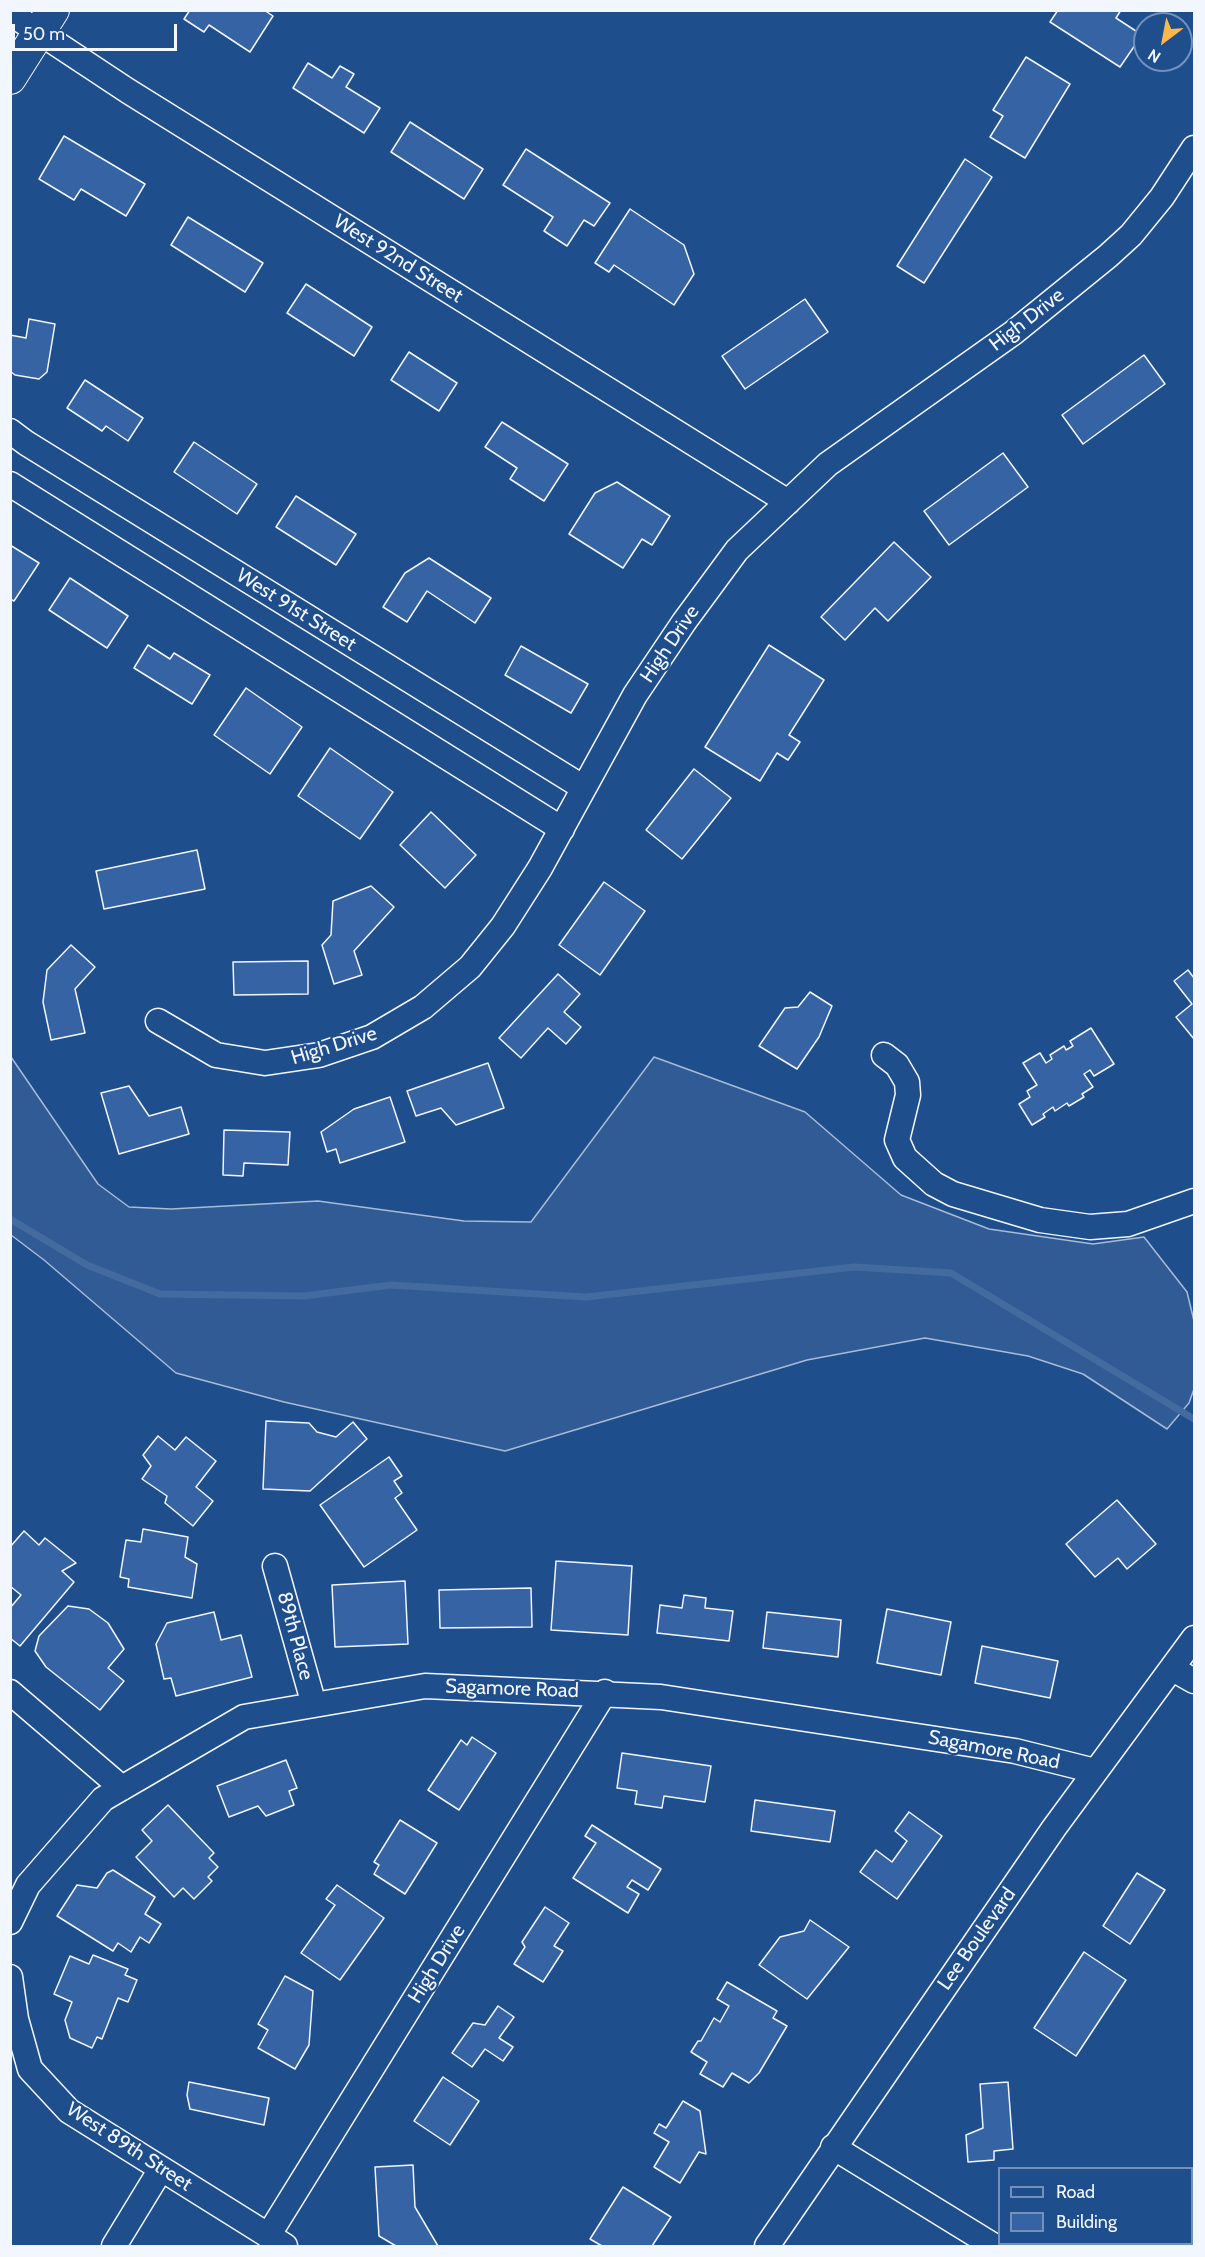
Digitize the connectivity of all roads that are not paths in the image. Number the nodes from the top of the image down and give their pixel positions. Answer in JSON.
{"nodes":[{"id":1,"x":10,"y":13,"type":"edge"},
{"id":2,"x":46,"y":21,"type":"edge"},
{"id":3,"x":10,"y":78,"type":"edge"},
{"id":4,"x":1194,"y":148,"type":"edge"},
{"id":5,"x":10,"y":431,"type":"edge"},
{"id":6,"x":10,"y":484,"type":"edge"},
{"id":7,"x":788,"y":502,"type":"junction"},
{"id":8,"x":584,"y":788,"type":"junction"},
{"id":9,"x":562,"y":829,"type":"junction"},
{"id":10,"x":158,"y":1021,"type":"dead end"},
{"id":11,"x":884,"y":1055,"type":"dead end"},
{"id":12,"x":1194,"y":1201,"type":"edge"},
{"id":13,"x":275,"y":1566,"type":"dead end"},
{"id":14,"x":1194,"y":1638,"type":"edge"},
{"id":15,"x":1173,"y":1668,"type":"junction"},
{"id":16,"x":1194,"y":1681,"type":"edge"},
{"id":17,"x":10,"y":1692,"type":"edge"},
{"id":18,"x":605,"y":1692,"type":"junction"},
{"id":19,"x":314,"y":1705,"type":"junction"},
{"id":20,"x":1095,"y":1771,"type":"junction"},
{"id":21,"x":122,"y":1788,"type":"junction"},
{"id":22,"x":10,"y":1922,"type":"edge"},
{"id":23,"x":10,"y":1977,"type":"edge"},
{"id":24,"x":833,"y":2147,"type":"junction"},
{"id":25,"x":160,"y":2169,"type":"junction"},
{"id":26,"x":277,"y":2241,"type":"edge"},
{"id":27,"x":114,"y":2247,"type":"edge"},
{"id":28,"x":767,"y":2247,"type":"edge"},
{"id":29,"x":994,"y":2247,"type":"edge"}],
"edges":[{"from":1,"to":2,"type":"street","name":"West 92nd Street"},
{"from":2,"to":3,"type":"main road"},
{"from":2,"to":7,"type":"street","name":"West 92nd Street"},
{"from":4,"to":7,"type":"street","name":"High Drive"},
{"from":5,"to":8,"type":"street","name":"West 91st Street"},
{"from":6,"to":9,"type":"street"},
{"from":7,"to":8,"type":"street","name":"High Drive"},
{"from":8,"to":9,"type":"street","name":"High Drive"},
{"from":9,"to":10,"type":"street","name":"High Drive"},
{"from":11,"to":12,"type":"street"},
{"from":13,"to":19,"type":"street","name":"89th Place"},
{"from":14,"to":15,"type":"street","name":"Lee Boulevard"},
{"from":15,"to":16,"type":"street"},
{"from":15,"to":20,"type":"street","name":"Lee Boulevard"},
{"from":17,"to":21,"type":"street"},
{"from":18,"to":19,"type":"street","name":"Sagamore Road"},
{"from":18,"to":20,"type":"street","name":"Sagamore Road"},
{"from":18,"to":26,"type":"street","name":"High Drive"},
{"from":19,"to":21,"type":"street","name":"Sagamore Road"},
{"from":20,"to":24,"type":"street","name":"Lee Boulevard"},
{"from":21,"to":22,"type":"street","name":"Sagamore Road"},
{"from":23,"to":25,"type":"street","name":"West 89th Street"},
{"from":24,"to":28,"type":"street","name":"Lee Boulevard"},
{"from":24,"to":29,"type":"street"},
{"from":25,"to":26,"type":"street","name":"West 89th Street"},
{"from":25,"to":27,"type":"street"}]}
